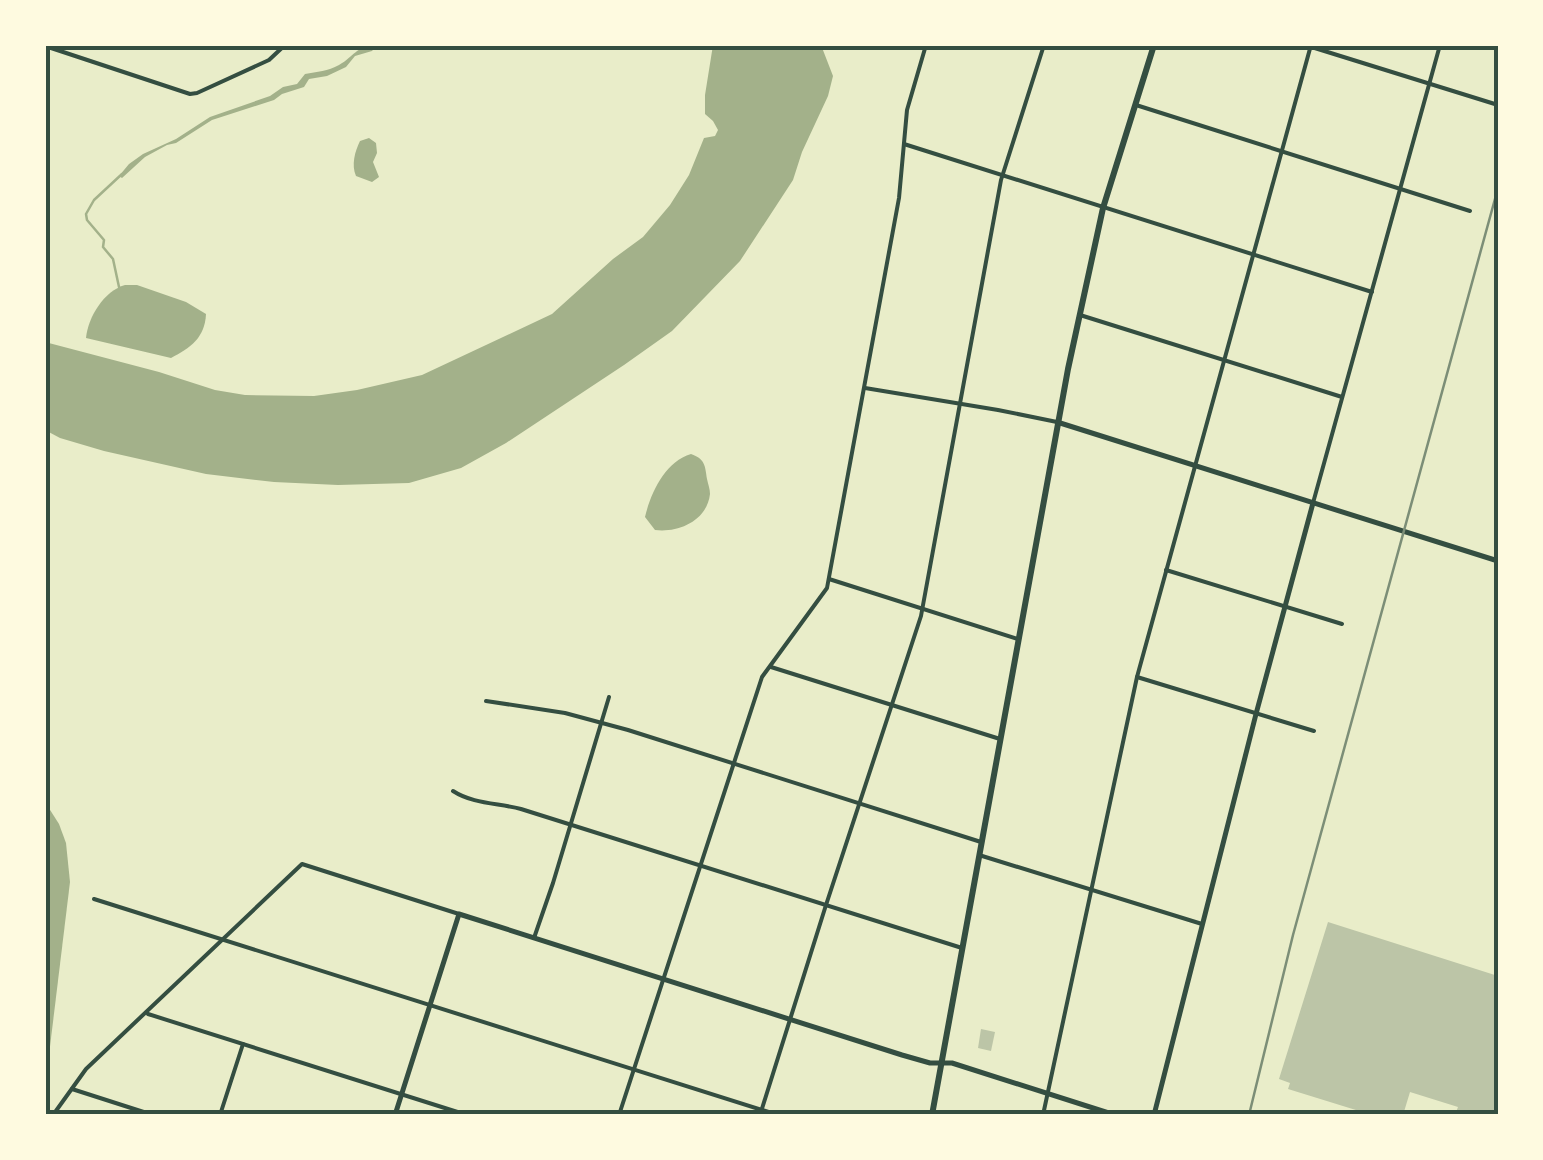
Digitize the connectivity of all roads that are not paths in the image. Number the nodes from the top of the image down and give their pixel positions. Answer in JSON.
{"nodes":[{"id":1,"x":286,"y":45,"type":"edge"},
{"id":2,"x":926,"y":45,"type":"edge"},
{"id":3,"x":1044,"y":45,"type":"edge"},
{"id":4,"x":1154,"y":45,"type":"edge"},
{"id":5,"x":1440,"y":45,"type":"edge"},
{"id":6,"x":45,"y":46,"type":"edge"},
{"id":7,"x":1309,"y":46,"type":"edge"},
{"id":8,"x":1429,"y":84,"type":"junction"},
{"id":9,"x":1135,"y":105,"type":"junction"},
{"id":10,"x":1498,"y":105,"type":"edge"},
{"id":11,"x":903,"y":144,"type":"junction"},
{"id":12,"x":1282,"y":151,"type":"junction"},
{"id":13,"x":1002,"y":176,"type":"junction"},
{"id":14,"x":1400,"y":189,"type":"junction"},
{"id":15,"x":1103,"y":208,"type":"junction"},
{"id":16,"x":1470,"y":212,"type":"dead end"},
{"id":17,"x":1253,"y":255,"type":"junction"},
{"id":18,"x":1372,"y":292,"type":"junction"},
{"id":19,"x":1080,"y":314,"type":"junction"},
{"id":20,"x":1224,"y":360,"type":"junction"},
{"id":21,"x":864,"y":388,"type":"junction"},
{"id":22,"x":1342,"y":398,"type":"junction"},
{"id":23,"x":960,"y":403,"type":"junction"},
{"id":24,"x":1057,"y":422,"type":"junction"},
{"id":25,"x":1195,"y":466,"type":"junction"},
{"id":26,"x":1314,"y":503,"type":"junction"},
{"id":27,"x":1498,"y":561,"type":"edge"},
{"id":28,"x":1166,"y":570,"type":"junction"},
{"id":29,"x":829,"y":579,"type":"junction"},
{"id":30,"x":923,"y":608,"type":"junction"},
{"id":31,"x":1285,"y":608,"type":"junction"},
{"id":32,"x":1342,"y":624,"type":"dead end"},
{"id":33,"x":1018,"y":638,"type":"junction"},
{"id":34,"x":770,"y":666,"type":"junction"},
{"id":35,"x":1137,"y":676,"type":"junction"},
{"id":36,"x":609,"y":697,"type":"dead end"},
{"id":37,"x":486,"y":702,"type":"dead end"},
{"id":38,"x":892,"y":706,"type":"junction"},
{"id":39,"x":1256,"y":714,"type":"junction"},
{"id":40,"x":602,"y":723,"type":"junction"},
{"id":41,"x":1314,"y":731,"type":"dead end"},
{"id":42,"x":1000,"y":739,"type":"junction"},
{"id":43,"x":733,"y":764,"type":"junction"},
{"id":44,"x":454,"y":791,"type":"dead end"},
{"id":45,"x":860,"y":804,"type":"junction"},
{"id":46,"x":571,"y":825,"type":"junction"},
{"id":47,"x":982,"y":842,"type":"junction"},
{"id":48,"x":979,"y":855,"type":"junction"},
{"id":49,"x":699,"y":865,"type":"junction"},
{"id":50,"x":1090,"y":889,"type":"junction"},
{"id":51,"x":94,"y":900,"type":"dead end"},
{"id":52,"x":826,"y":905,"type":"junction"},
{"id":53,"x":460,"y":914,"type":"junction"},
{"id":54,"x":1202,"y":924,"type":"junction"},
{"id":55,"x":534,"y":938,"type":"junction"},
{"id":56,"x":220,"y":940,"type":"junction"},
{"id":57,"x":962,"y":948,"type":"junction"},
{"id":58,"x":662,"y":978,"type":"junction"},
{"id":59,"x":431,"y":1004,"type":"junction"},
{"id":60,"x":146,"y":1013,"type":"junction"},
{"id":61,"x":790,"y":1018,"type":"junction"},
{"id":62,"x":243,"y":1044,"type":"junction"},
{"id":63,"x":942,"y":1063,"type":"junction"},
{"id":64,"x":634,"y":1069,"type":"junction"},
{"id":65,"x":70,"y":1088,"type":"junction"},
{"id":66,"x":402,"y":1094,"type":"junction"},
{"id":67,"x":1047,"y":1094,"type":"junction"},
{"id":68,"x":761,"y":1112,"type":"edge"},
{"id":69,"x":53,"y":1115,"type":"edge"},
{"id":70,"x":153,"y":1115,"type":"edge"},
{"id":71,"x":220,"y":1115,"type":"edge"},
{"id":72,"x":396,"y":1115,"type":"edge"},
{"id":73,"x":467,"y":1115,"type":"edge"},
{"id":74,"x":619,"y":1115,"type":"edge"},
{"id":75,"x":778,"y":1115,"type":"edge"},
{"id":76,"x":932,"y":1115,"type":"edge"},
{"id":77,"x":1043,"y":1115,"type":"edge"},
{"id":78,"x":1115,"y":1115,"type":"edge"},
{"id":79,"x":1154,"y":1115,"type":"edge"}],
"edges":[{"from":1,"to":6,"type":"street"},
{"from":2,"to":11,"type":"street"},
{"from":3,"to":13,"type":"street"},
{"from":4,"to":9,"type":"main road"},
{"from":5,"to":8,"type":"street"},
{"from":7,"to":8,"type":"street"},
{"from":7,"to":12,"type":"street"},
{"from":8,"to":10,"type":"street"},
{"from":8,"to":14,"type":"street"},
{"from":9,"to":12,"type":"street"},
{"from":9,"to":15,"type":"main road"},
{"from":11,"to":13,"type":"street"},
{"from":11,"to":21,"type":"street"},
{"from":12,"to":14,"type":"street"},
{"from":12,"to":17,"type":"street"},
{"from":13,"to":15,"type":"street"},
{"from":13,"to":23,"type":"street"},
{"from":14,"to":16,"type":"street"},
{"from":14,"to":18,"type":"street"},
{"from":15,"to":17,"type":"street"},
{"from":15,"to":19,"type":"main road"},
{"from":17,"to":18,"type":"street"},
{"from":17,"to":20,"type":"street"},
{"from":18,"to":22,"type":"street"},
{"from":19,"to":20,"type":"street"},
{"from":19,"to":24,"type":"main road"},
{"from":20,"to":22,"type":"street"},
{"from":20,"to":25,"type":"street"},
{"from":21,"to":23,"type":"street"},
{"from":21,"to":29,"type":"street"},
{"from":22,"to":26,"type":"street"},
{"from":23,"to":24,"type":"street"},
{"from":23,"to":30,"type":"street"},
{"from":24,"to":25,"type":"street"},
{"from":24,"to":33,"type":"main road"},
{"from":25,"to":26,"type":"street"},
{"from":25,"to":28,"type":"street"},
{"from":26,"to":27,"type":"street"},
{"from":26,"to":31,"type":"street"},
{"from":28,"to":31,"type":"street"},
{"from":28,"to":35,"type":"street"},
{"from":29,"to":30,"type":"street"},
{"from":29,"to":34,"type":"street"},
{"from":30,"to":33,"type":"street"},
{"from":30,"to":38,"type":"street"},
{"from":31,"to":32,"type":"street"},
{"from":31,"to":39,"type":"street"},
{"from":33,"to":42,"type":"main road"},
{"from":34,"to":38,"type":"street"},
{"from":34,"to":43,"type":"street"},
{"from":35,"to":39,"type":"street"},
{"from":35,"to":50,"type":"street"},
{"from":36,"to":40,"type":"street"},
{"from":37,"to":40,"type":"street"},
{"from":38,"to":42,"type":"street"},
{"from":38,"to":45,"type":"street"},
{"from":39,"to":41,"type":"street"},
{"from":39,"to":54,"type":"street"},
{"from":40,"to":43,"type":"street"},
{"from":40,"to":46,"type":"street"},
{"from":42,"to":47,"type":"main road"},
{"from":43,"to":45,"type":"street"},
{"from":43,"to":49,"type":"street"},
{"from":44,"to":46,"type":"street"},
{"from":45,"to":47,"type":"street"},
{"from":45,"to":52,"type":"street"},
{"from":46,"to":49,"type":"street"},
{"from":46,"to":55,"type":"street"},
{"from":47,"to":48,"type":"main road"},
{"from":48,"to":50,"type":"street"},
{"from":48,"to":57,"type":"main road"},
{"from":49,"to":52,"type":"street"},
{"from":49,"to":58,"type":"street"},
{"from":50,"to":54,"type":"street"},
{"from":50,"to":67,"type":"street"},
{"from":51,"to":56,"type":"street"},
{"from":52,"to":57,"type":"street"},
{"from":52,"to":61,"type":"street"},
{"from":53,"to":55,"type":"street"},
{"from":53,"to":56,"type":"street"},
{"from":53,"to":59,"type":"street"},
{"from":54,"to":79,"type":"street"},
{"from":55,"to":58,"type":"street"},
{"from":56,"to":59,"type":"street"},
{"from":56,"to":60,"type":"street"},
{"from":57,"to":63,"type":"main road"},
{"from":58,"to":61,"type":"street"},
{"from":58,"to":64,"type":"street"},
{"from":59,"to":64,"type":"street"},
{"from":59,"to":66,"type":"street"},
{"from":60,"to":62,"type":"street"},
{"from":60,"to":65,"type":"street"},
{"from":61,"to":63,"type":"street"},
{"from":61,"to":68,"type":"street"},
{"from":62,"to":66,"type":"street"},
{"from":62,"to":71,"type":"street"},
{"from":63,"to":67,"type":"street"},
{"from":63,"to":76,"type":"main road"},
{"from":64,"to":68,"type":"street"},
{"from":64,"to":74,"type":"street"},
{"from":65,"to":69,"type":"street"},
{"from":65,"to":70,"type":"street"},
{"from":66,"to":72,"type":"street"},
{"from":66,"to":73,"type":"street"},
{"from":67,"to":77,"type":"street"},
{"from":67,"to":78,"type":"street"},
{"from":68,"to":75,"type":"street"}]}
